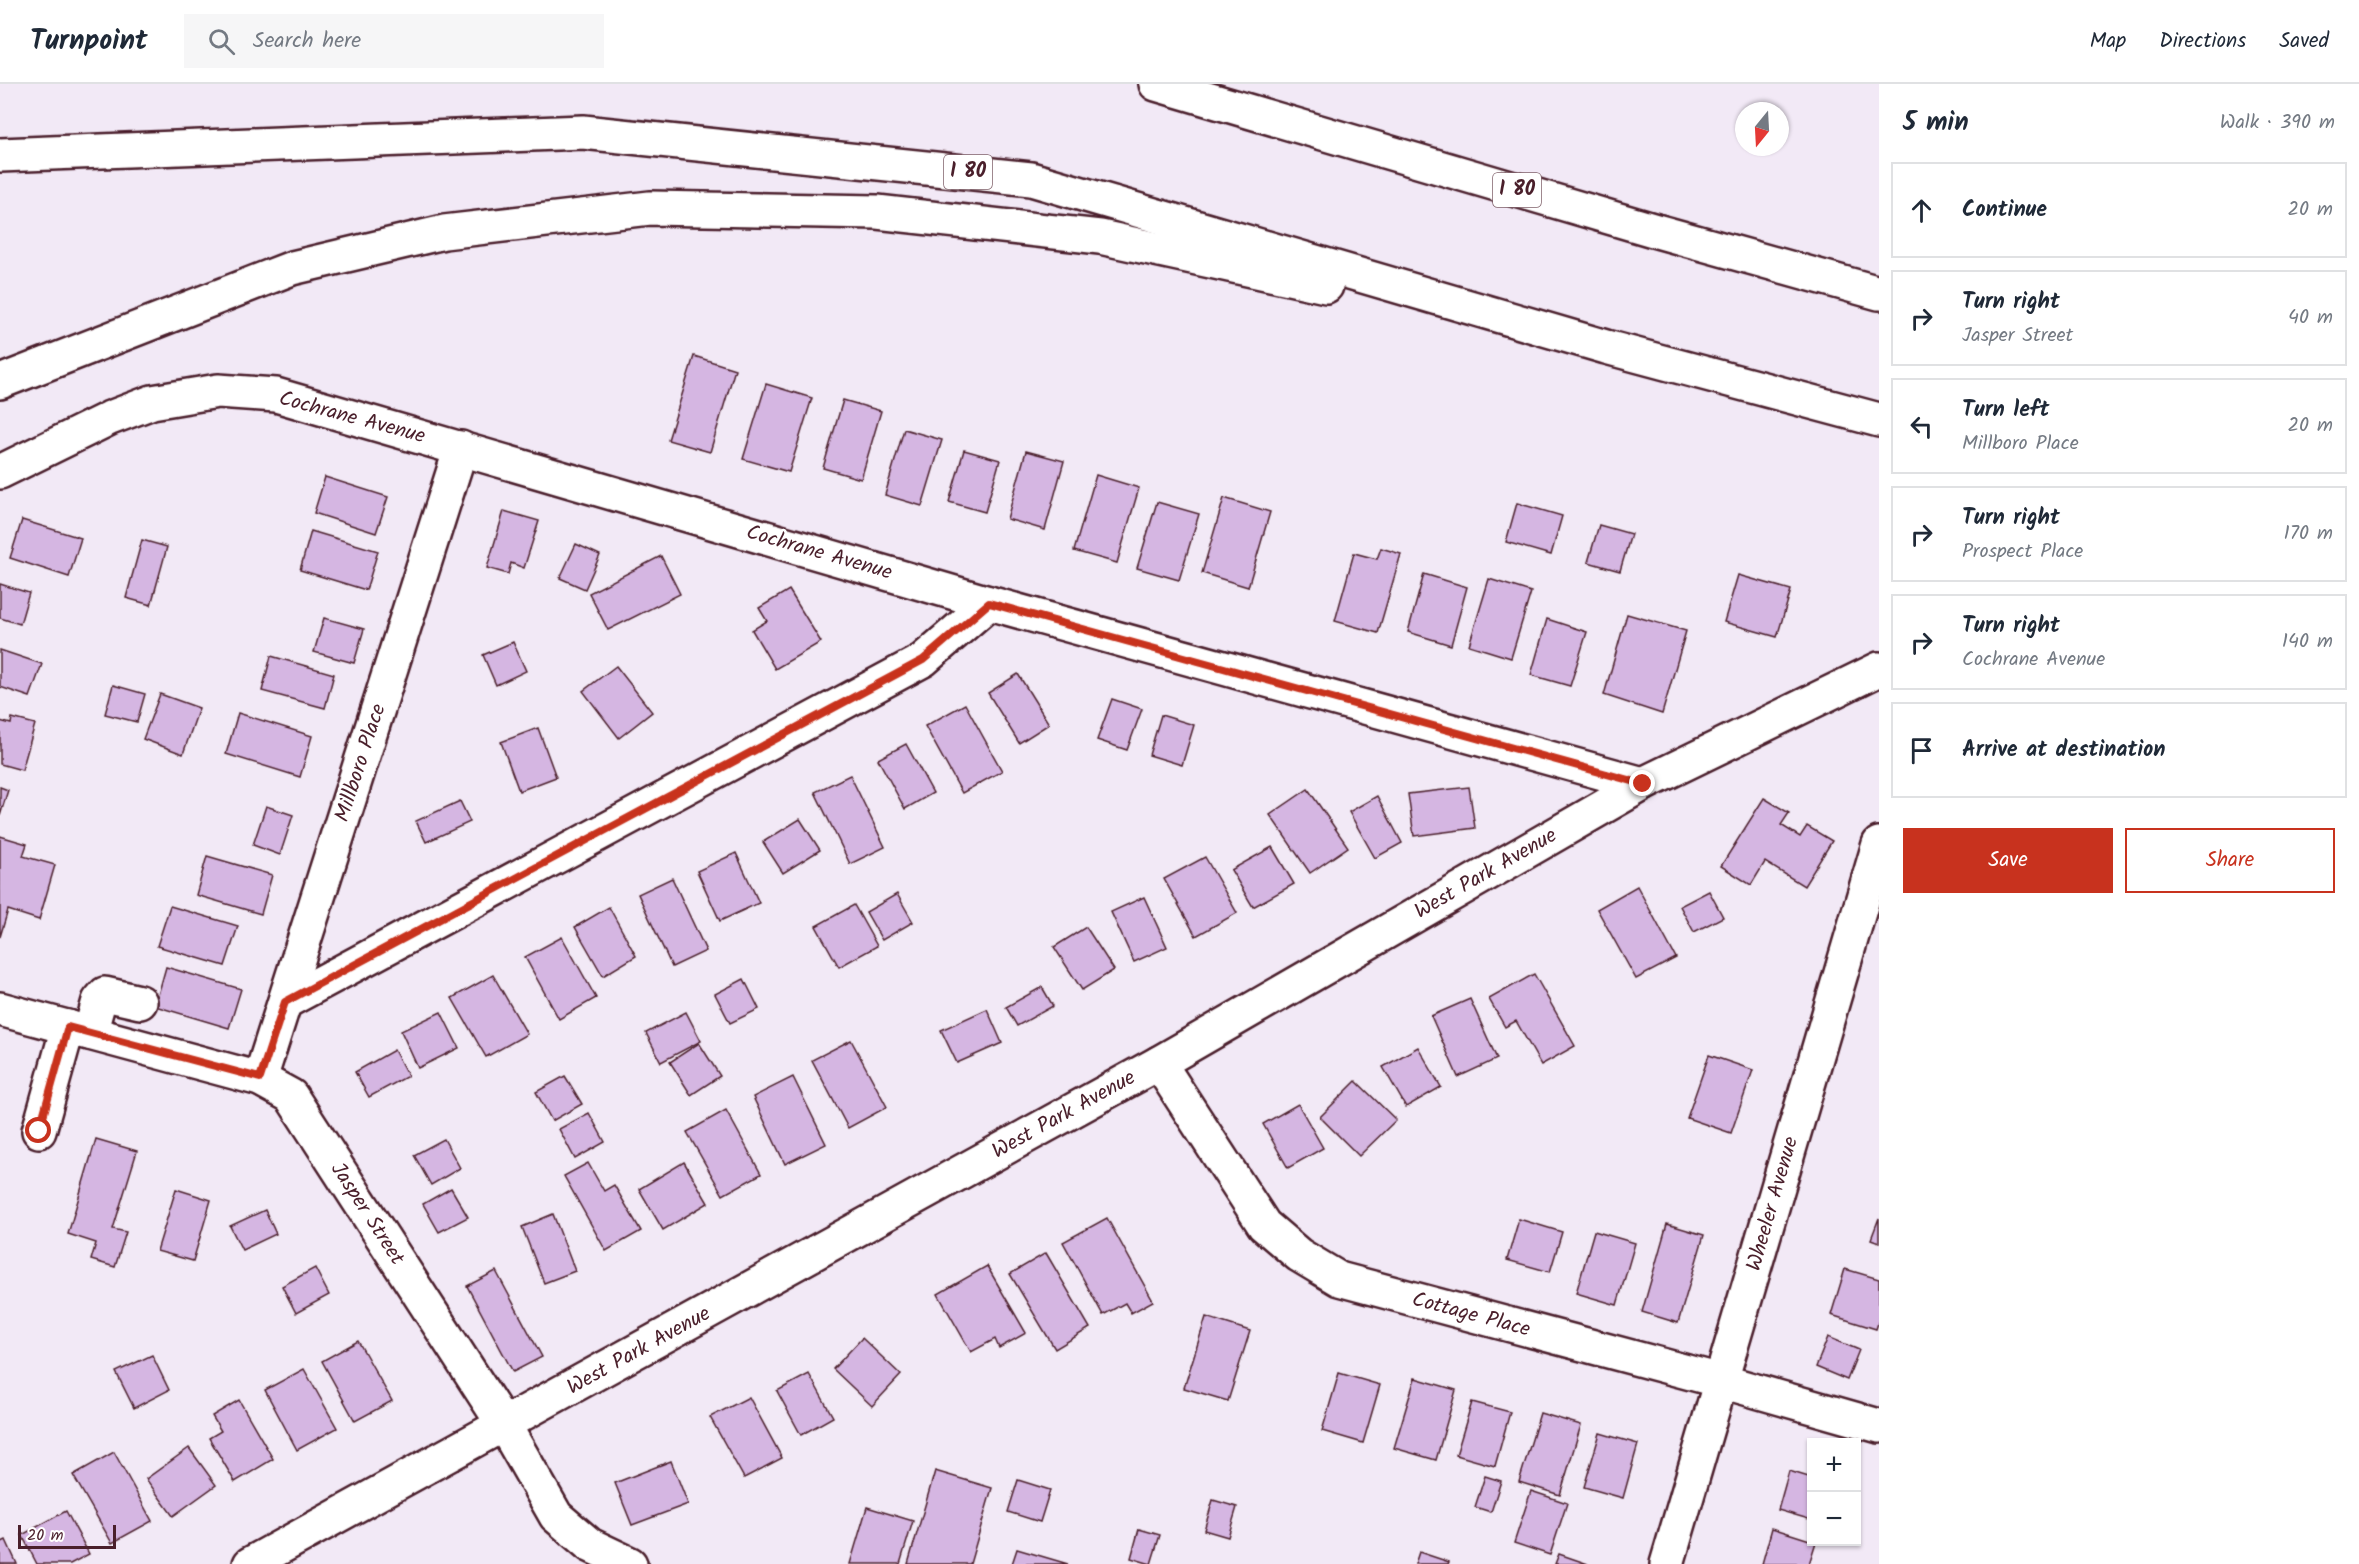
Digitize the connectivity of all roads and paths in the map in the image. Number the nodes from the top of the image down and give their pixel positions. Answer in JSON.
{"nodes":[{"id":1,"x":1156,"y":84,"type":"edge"},
{"id":2,"x":13,"y":155,"type":"edge"},
{"id":3,"x":1879,"y":293,"type":"edge"},
{"id":4,"x":1606,"y":347,"type":"junction"},
{"id":5,"x":0,"y":382,"type":"edge"},
{"id":6,"x":1879,"y":420,"type":"edge"},
{"id":7,"x":461,"y":448,"type":"junction"},
{"id":8,"x":1,"y":471,"type":"edge"},
{"id":9,"x":989,"y":603,"type":"junction"},
{"id":10,"x":1879,"y":669,"type":"edge"},
{"id":11,"x":1643,"y":784,"type":"junction"},
{"id":12,"x":1878,"y":854,"type":"edge"},
{"id":13,"x":140,"y":1002,"type":"dead end"},
{"id":14,"x":285,"y":1002,"type":"junction"},
{"id":15,"x":0,"y":1009,"type":"edge"},
{"id":16,"x":79,"y":1030,"type":"junction"},
{"id":17,"x":1159,"y":1063,"type":"junction"},
{"id":18,"x":260,"y":1078,"type":"junction"},
{"id":19,"x":39,"y":1131,"type":"dead end"},
{"id":20,"x":1721,"y":1381,"type":"junction"},
{"id":21,"x":504,"y":1425,"type":"junction"},
{"id":22,"x":1879,"y":1426,"type":"edge"},
{"id":23,"x":250,"y":1564,"type":"edge"},
{"id":24,"x":630,"y":1564,"type":"edge"},
{"id":25,"x":1667,"y":1564,"type":"edge"}],
"edges":[{"from":1,"to":3,"type":"main road","number":"I 80"},
{"from":2,"to":4,"type":"main road","number":"I 80"},
{"from":4,"to":5,"type":"main road"},
{"from":4,"to":6,"type":"main road","number":"I 80"},
{"from":7,"to":8,"type":"main road","name":"Cochrane Avenue"},
{"from":7,"to":9,"type":"main road","name":"Cochrane Avenue"},
{"from":7,"to":14,"type":"main road","name":"Millboro Place"},
{"from":9,"to":11,"type":"main road","name":"Cochrane Avenue"},
{"from":9,"to":14,"type":"main road"},
{"from":10,"to":11,"type":"main road","name":"West Park Avenue"},
{"from":11,"to":17,"type":"main road","name":"West Park Avenue"},
{"from":12,"to":20,"type":"main road","name":"Wheeler Avenue"},
{"from":13,"to":16,"type":"main road"},
{"from":14,"to":18,"type":"main road","name":"Millboro Place"},
{"from":15,"to":16,"type":"main road","name":"Jasper Street"},
{"from":16,"to":18,"type":"main road","name":"Jasper Street"},
{"from":16,"to":19,"type":"main road"},
{"from":17,"to":20,"type":"main road","name":"Cottage Place"},
{"from":17,"to":21,"type":"main road","name":"West Park Avenue"},
{"from":18,"to":21,"type":"main road","name":"Jasper Street"},
{"from":20,"to":22,"type":"main road","name":"Cottage Place"},
{"from":20,"to":25,"type":"main road","name":"Wheeler Avenue"},
{"from":21,"to":23,"type":"main road","name":"West Park Avenue"},
{"from":21,"to":24,"type":"main road","name":"Jasper Street"}]}
